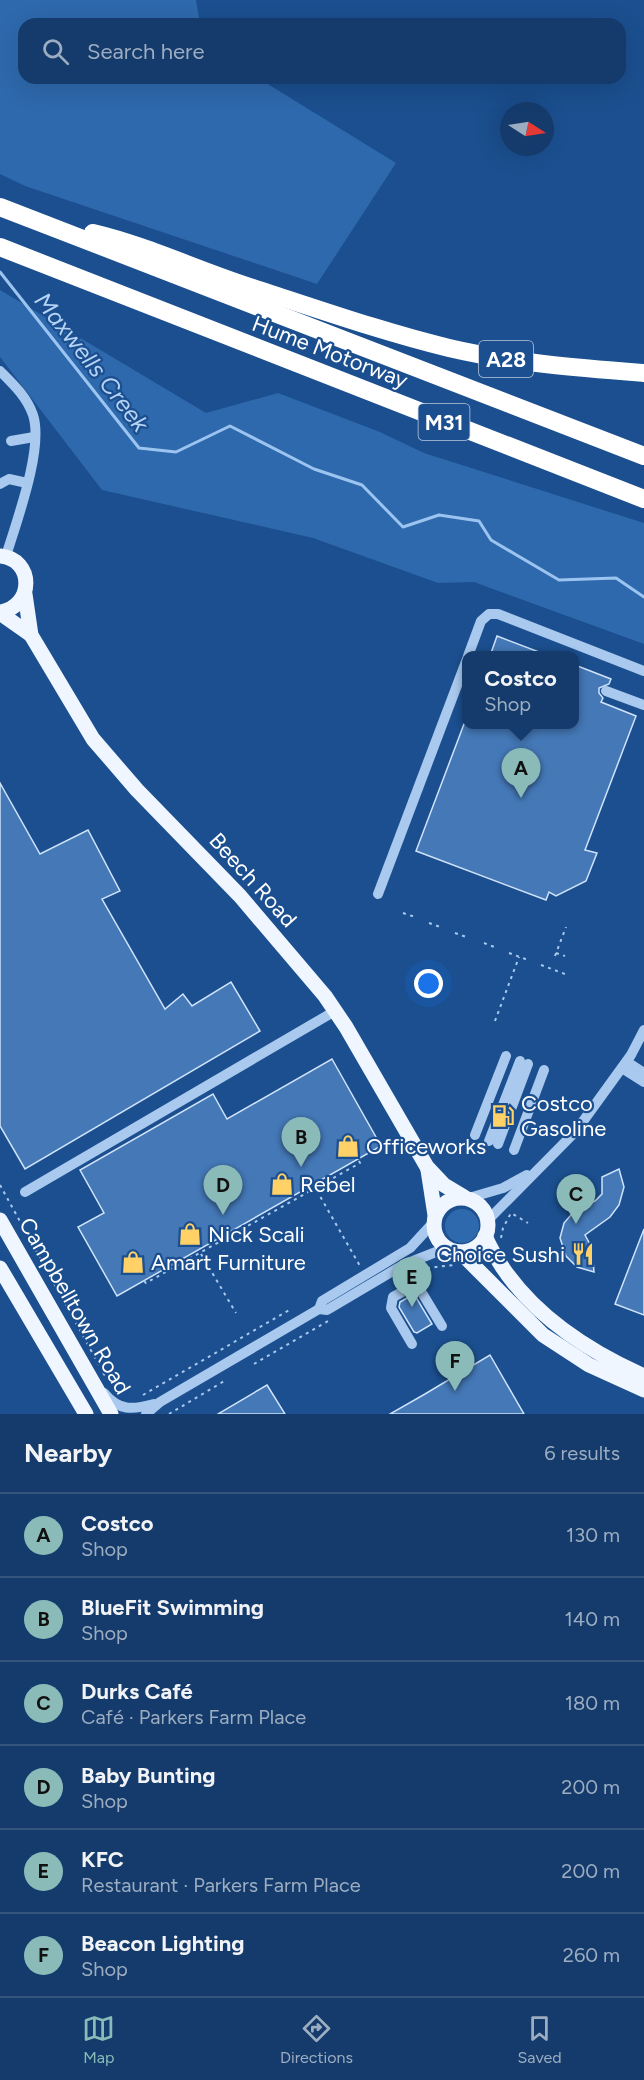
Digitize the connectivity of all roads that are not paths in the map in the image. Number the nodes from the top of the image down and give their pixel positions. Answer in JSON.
{"nodes":[{"id":1,"x":0,"y":207,"type":"edge"},
{"id":2,"x":34,"y":220,"type":"junction"},
{"id":3,"x":0,"y":247,"type":"edge"},
{"id":4,"x":0,"y":371,"type":"edge"},
{"id":5,"x":644,"y":374,"type":"edge"},
{"id":6,"x":34,"y":437,"type":"junction"},
{"id":7,"x":11,"y":441,"type":"dead end"},
{"id":8,"x":644,"y":456,"type":"edge"},
{"id":9,"x":27,"y":483,"type":"junction"},
{"id":10,"x":0,"y":484,"type":"edge"},
{"id":11,"x":644,"y":499,"type":"edge"},
{"id":12,"x":3,"y":556,"type":"edge"},
{"id":13,"x":25,"y":594,"type":"junction"},
{"id":14,"x":0,"y":612,"type":"edge"},
{"id":15,"x":31,"y":635,"type":"junction"},
{"id":16,"x":470,"y":651,"type":"edge"},
{"id":17,"x":644,"y":671,"type":"edge"},
{"id":18,"x":462,"y":673,"type":"edge"},
{"id":19,"x":606,"y":691,"type":"dead end"},
{"id":20,"x":644,"y":705,"type":"edge"},
{"id":21,"x":378,"y":894,"type":"dead end"},
{"id":22,"x":336,"y":1011,"type":"junction"},
{"id":23,"x":644,"y":1030,"type":"edge"},
{"id":24,"x":624,"y":1065,"type":"junction"},
{"id":25,"x":644,"y":1073,"type":"edge"},
{"id":26,"x":644,"y":1082,"type":"edge"},
{"id":27,"x":494,"y":1142,"type":"joint"},
{"id":28,"x":427,"y":1167,"type":"junction"},
{"id":29,"x":533,"y":1172,"type":"junction"},
{"id":30,"x":25,"y":1192,"type":"dead end"},
{"id":31,"x":466,"y":1198,"type":"junction"},
{"id":32,"x":434,"y":1219,"type":"junction"},
{"id":33,"x":0,"y":1220,"type":"edge"},
{"id":34,"x":488,"y":1220,"type":"junction"},
{"id":35,"x":485,"y":1236,"type":"junction"},
{"id":36,"x":455,"y":1256,"type":"junction"},
{"id":37,"x":0,"y":1268,"type":"edge"},
{"id":38,"x":319,"y":1309,"type":"junction"},
{"id":39,"x":442,"y":1326,"type":"dead end"},
{"id":40,"x":412,"y":1344,"type":"dead end"},
{"id":41,"x":86,"y":1370,"type":"junction"},
{"id":42,"x":644,"y":1376,"type":"edge"},
{"id":43,"x":644,"y":1390,"type":"edge"},
{"id":44,"x":160,"y":1402,"type":"junction"},
{"id":45,"x":86,"y":1414,"type":"edge"},
{"id":46,"x":111,"y":1414,"type":"edge"},
{"id":47,"x":146,"y":1414,"type":"edge"}],
"edges":[{"from":1,"to":2,"type":"highway","name":"Hume Motorway","number":"M31"},
{"from":2,"to":5,"type":"highway","number":"A28"},
{"from":2,"to":8,"type":"highway","name":"Hume Motorway","number":"M31"},
{"from":3,"to":11,"type":"highway","name":"Hume Motorway","number":"M31"},
{"from":4,"to":6,"type":"street"},
{"from":6,"to":7,"type":"street"},
{"from":6,"to":9,"type":"street"},
{"from":9,"to":10,"type":"street"},
{"from":9,"to":12,"type":"street"},
{"from":12,"to":13,"type":"main road","name":"Beech Road"},
{"from":13,"to":14,"type":"main road"},
{"from":13,"to":15,"type":"main road","name":"Beech Road"},
{"from":14,"to":15,"type":"main road","name":"Beech Road"},
{"from":15,"to":22,"type":"main road","name":"Beech Road"},
{"from":16,"to":17,"type":"street"},
{"from":18,"to":21,"type":"street"},
{"from":19,"to":20,"type":"street"},
{"from":22,"to":28,"type":"main road","name":"Beech Road"},
{"from":22,"to":30,"type":"street"},
{"from":23,"to":24,"type":"street"},
{"from":24,"to":25,"type":"street"},
{"from":24,"to":26,"type":"street"},
{"from":24,"to":29,"type":"street"},
{"from":27,"to":27,"type":"street"},
{"from":28,"to":31,"type":"main road","name":"Beech Road"},
{"from":28,"to":32,"type":"main road","name":"Beech Road"},
{"from":29,"to":31,"type":"street"},
{"from":29,"to":34,"type":"street"},
{"from":31,"to":32,"type":"main road"},
{"from":31,"to":34,"type":"main road"},
{"from":32,"to":36,"type":"main road"},
{"from":32,"to":38,"type":"street"},
{"from":33,"to":41,"type":"main road","name":"Campbelltown Road"},
{"from":34,"to":35,"type":"main road"},
{"from":35,"to":36,"type":"main road"},
{"from":35,"to":42,"type":"main road"},
{"from":36,"to":38,"type":"street"},
{"from":36,"to":43,"type":"main road"},
{"from":37,"to":45,"type":"main road","name":"Campbelltown Road"},
{"from":38,"to":44,"type":"street"},
{"from":39,"to":40,"type":"street"},
{"from":41,"to":44,"type":"street"},
{"from":41,"to":46,"type":"main road","name":"Campbelltown Road"},
{"from":44,"to":47,"type":"street"}]}
